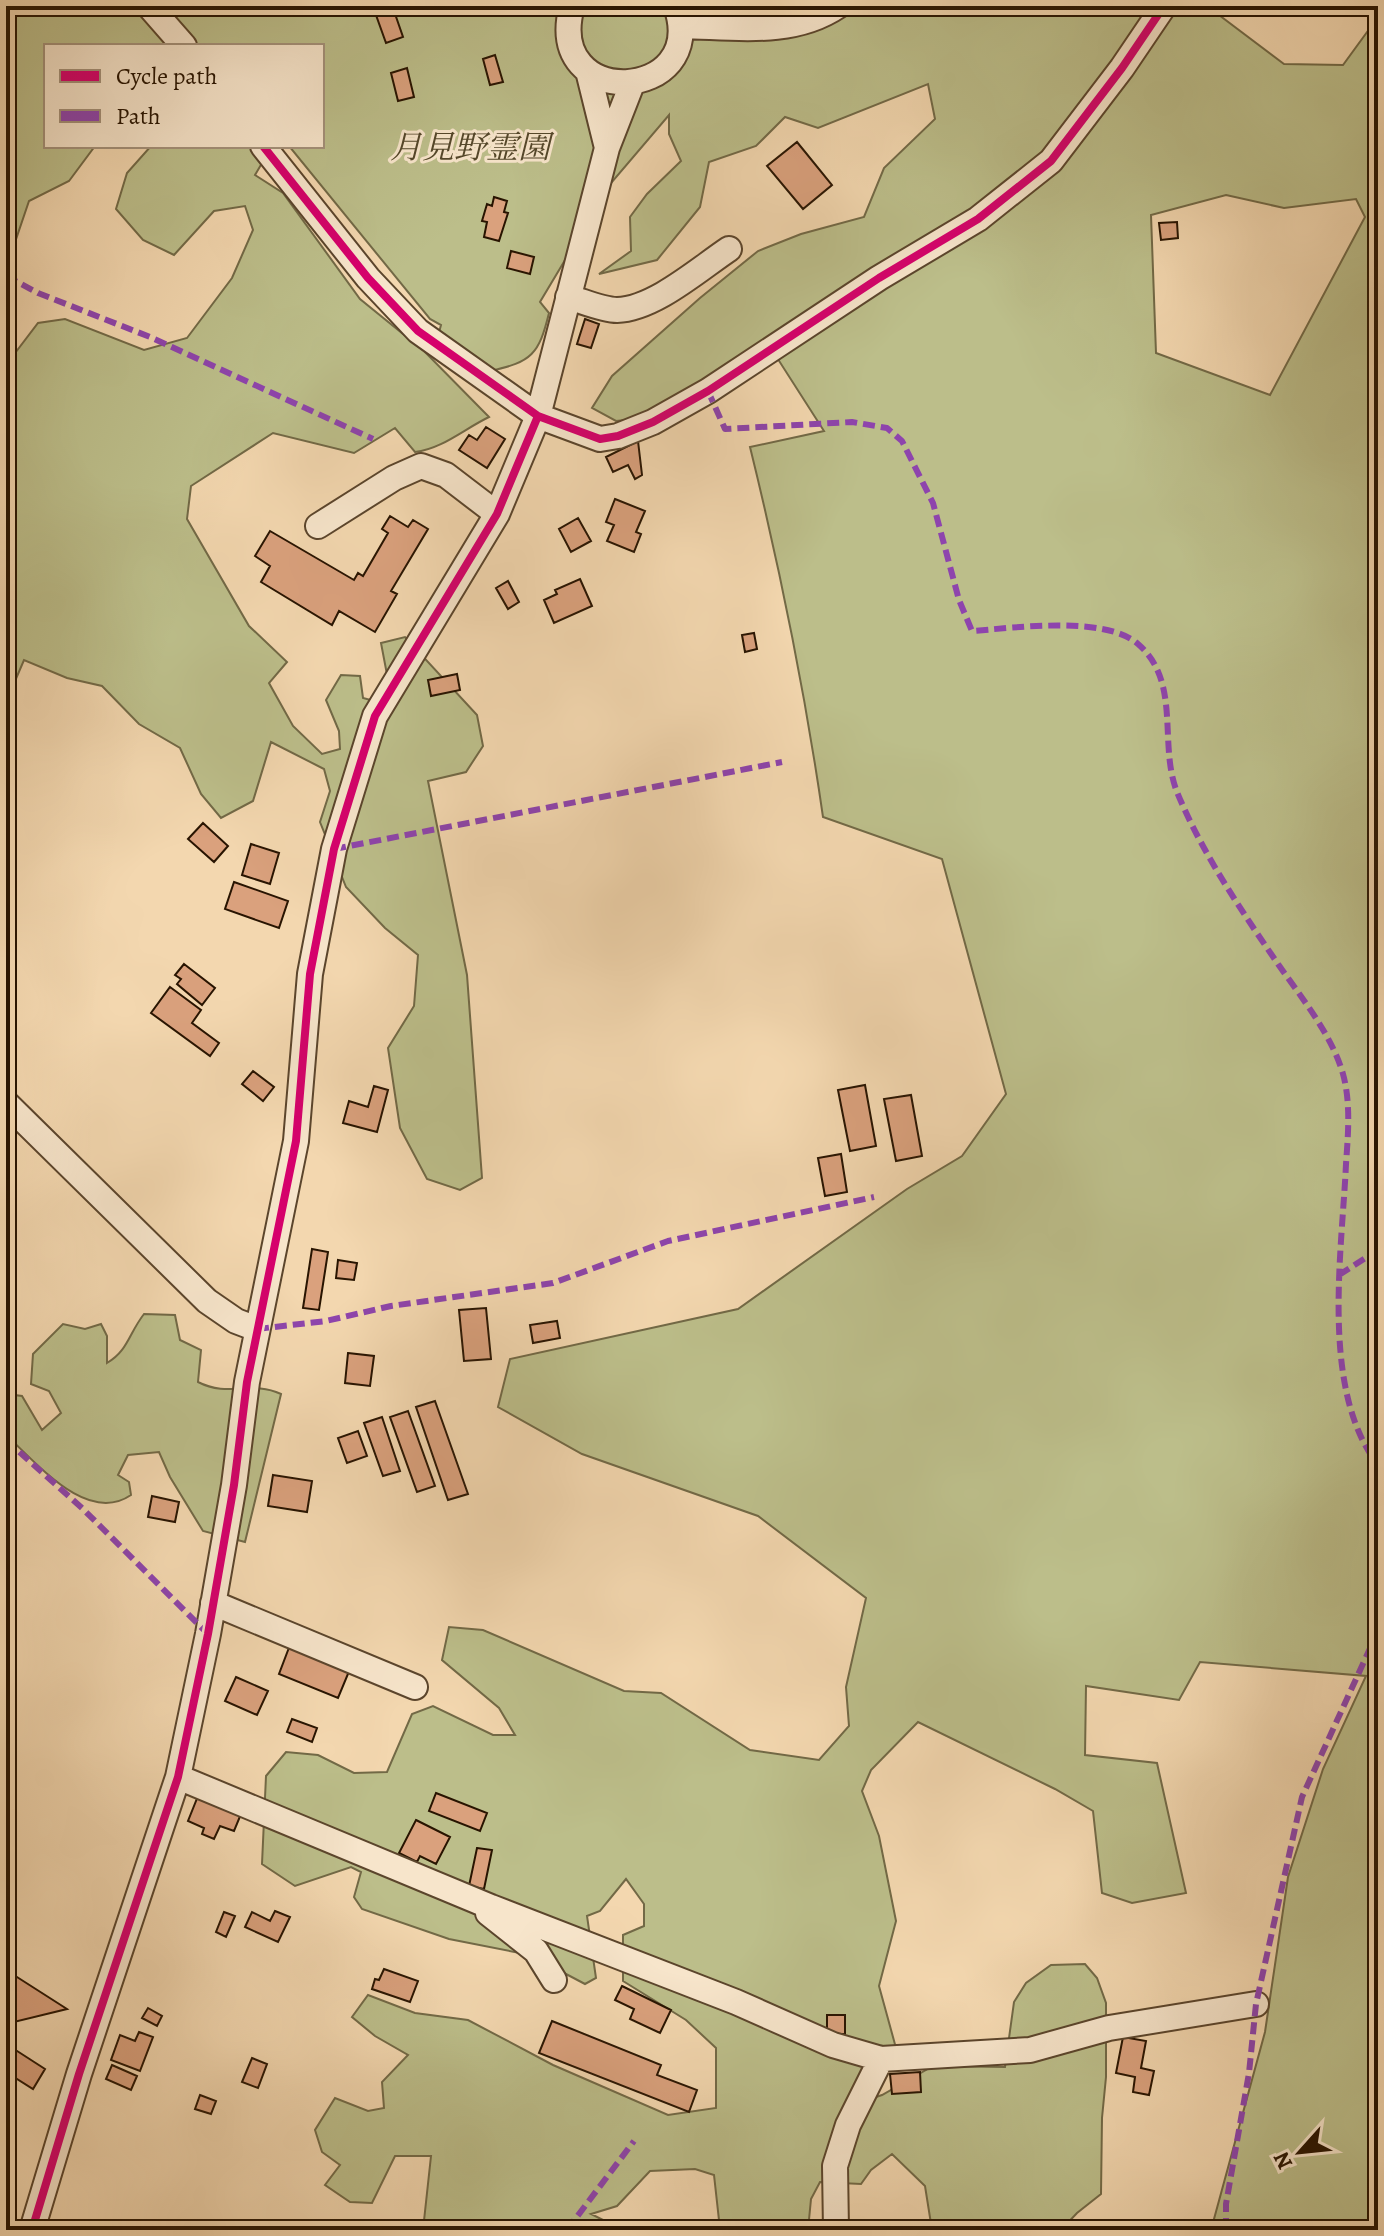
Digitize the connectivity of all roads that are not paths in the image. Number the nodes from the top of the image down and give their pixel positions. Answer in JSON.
{"nodes":[{"id":1,"x":149,"y":6,"type":"edge"},
{"id":2,"x":572,"y":6,"type":"edge"},
{"id":3,"x":838,"y":6,"type":"edge"},
{"id":4,"x":1164,"y":6,"type":"edge"},
{"id":5,"x":679,"y":16,"type":"edge"},
{"id":6,"x":182,"y":44,"type":"edge"},
{"id":7,"x":588,"y":71,"type":"junction"},
{"id":8,"x":632,"y":84,"type":"junction"},
{"id":9,"x":265,"y":148,"type":"edge"},
{"id":10,"x":607,"y":148,"type":"junction"},
{"id":11,"x":729,"y":249,"type":"dead end"},
{"id":12,"x":568,"y":297,"type":"junction"},
{"id":13,"x":538,"y":416,"type":"junction"},
{"id":14,"x":497,"y":514,"type":"junction"},
{"id":15,"x":318,"y":526,"type":"dead end"},
{"id":16,"x":6,"y":1103,"type":"edge"},
{"id":17,"x":257,"y":1329,"type":"junction"},
{"id":18,"x":213,"y":1603,"type":"junction"},
{"id":19,"x":415,"y":1687,"type":"dead end"},
{"id":20,"x":178,"y":1777,"type":"junction"},
{"id":21,"x":467,"y":1897,"type":"junction"},
{"id":22,"x":554,"y":1980,"type":"dead end"},
{"id":23,"x":1256,"y":2004,"type":"dead end"},
{"id":24,"x":881,"y":2059,"type":"junction"},
{"id":25,"x":32,"y":2230,"type":"edge"},
{"id":26,"x":836,"y":2230,"type":"edge"}],
"edges":[{"from":1,"to":6,"type":"street"},
{"from":2,"to":7,"type":"street"},
{"from":3,"to":5,"type":"street"},
{"from":4,"to":13,"type":"street"},
{"from":5,"to":8,"type":"street"},
{"from":7,"to":8,"type":"street"},
{"from":7,"to":10,"type":"street"},
{"from":8,"to":10,"type":"street"},
{"from":9,"to":13,"type":"street"},
{"from":10,"to":12,"type":"street"},
{"from":11,"to":12,"type":"street"},
{"from":12,"to":13,"type":"street"},
{"from":13,"to":14,"type":"street"},
{"from":14,"to":15,"type":"street"},
{"from":14,"to":17,"type":"street"},
{"from":16,"to":17,"type":"street"},
{"from":17,"to":18,"type":"street"},
{"from":18,"to":19,"type":"street"},
{"from":18,"to":20,"type":"street"},
{"from":20,"to":21,"type":"street"},
{"from":20,"to":25,"type":"street"},
{"from":21,"to":22,"type":"street"},
{"from":21,"to":24,"type":"street"},
{"from":23,"to":24,"type":"street"},
{"from":24,"to":26,"type":"street"}]}
